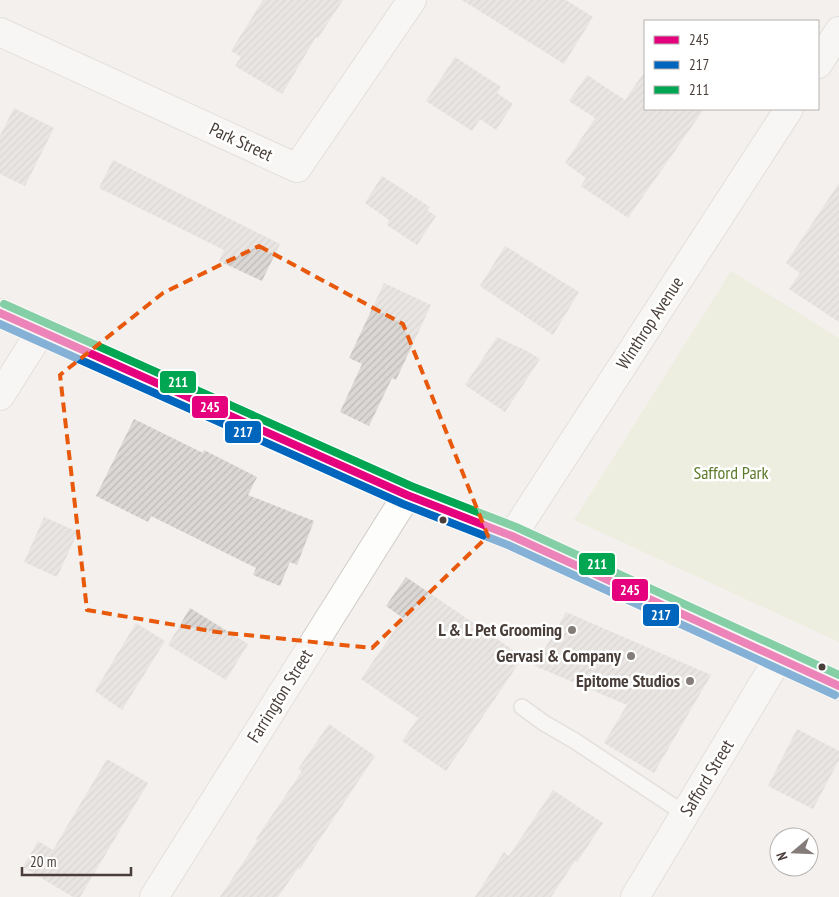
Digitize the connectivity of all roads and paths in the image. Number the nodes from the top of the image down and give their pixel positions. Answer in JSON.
{"nodes":[{"id":1,"x":412,"y":0,"type":"edge"},
{"id":2,"x":839,"y":31,"type":"edge"},
{"id":3,"x":0,"y":32,"type":"edge"},
{"id":4,"x":819,"y":62,"type":"edge"},
{"id":5,"x":788,"y":110,"type":"edge"},
{"id":6,"x":0,"y":313,"type":"edge"},
{"id":7,"x":41,"y":331,"type":"junction"},
{"id":8,"x":0,"y":396,"type":"edge"},
{"id":9,"x":407,"y":495,"type":"junction"},
{"id":10,"x":512,"y":536,"type":"junction"},
{"id":11,"x":778,"y":659,"type":"junction"},
{"id":12,"x":839,"y":686,"type":"edge"},
{"id":13,"x":522,"y":707,"type":"dead end"},
{"id":14,"x":685,"y":814,"type":"junction"},
{"id":15,"x":154,"y":897,"type":"edge"},
{"id":16,"x":636,"y":897,"type":"edge"}],
"edges":[{"from":1,"to":3,"type":"street","name":"Park Street"},
{"from":2,"to":4,"type":"street"},
{"from":5,"to":10,"type":"street","name":"Winthrop Avenue"},
{"from":6,"to":7,"type":"main road"},
{"from":7,"to":8,"type":"street"},
{"from":7,"to":9,"type":"main road"},
{"from":9,"to":10,"type":"main road"},
{"from":9,"to":15,"type":"street","name":"Farrington Street"},
{"from":10,"to":11,"type":"main road"},
{"from":11,"to":12,"type":"main road"},
{"from":11,"to":14,"type":"street","name":"Safford Street"},
{"from":13,"to":14,"type":"lane"},
{"from":14,"to":16,"type":"street","name":"Safford Street"}]}
